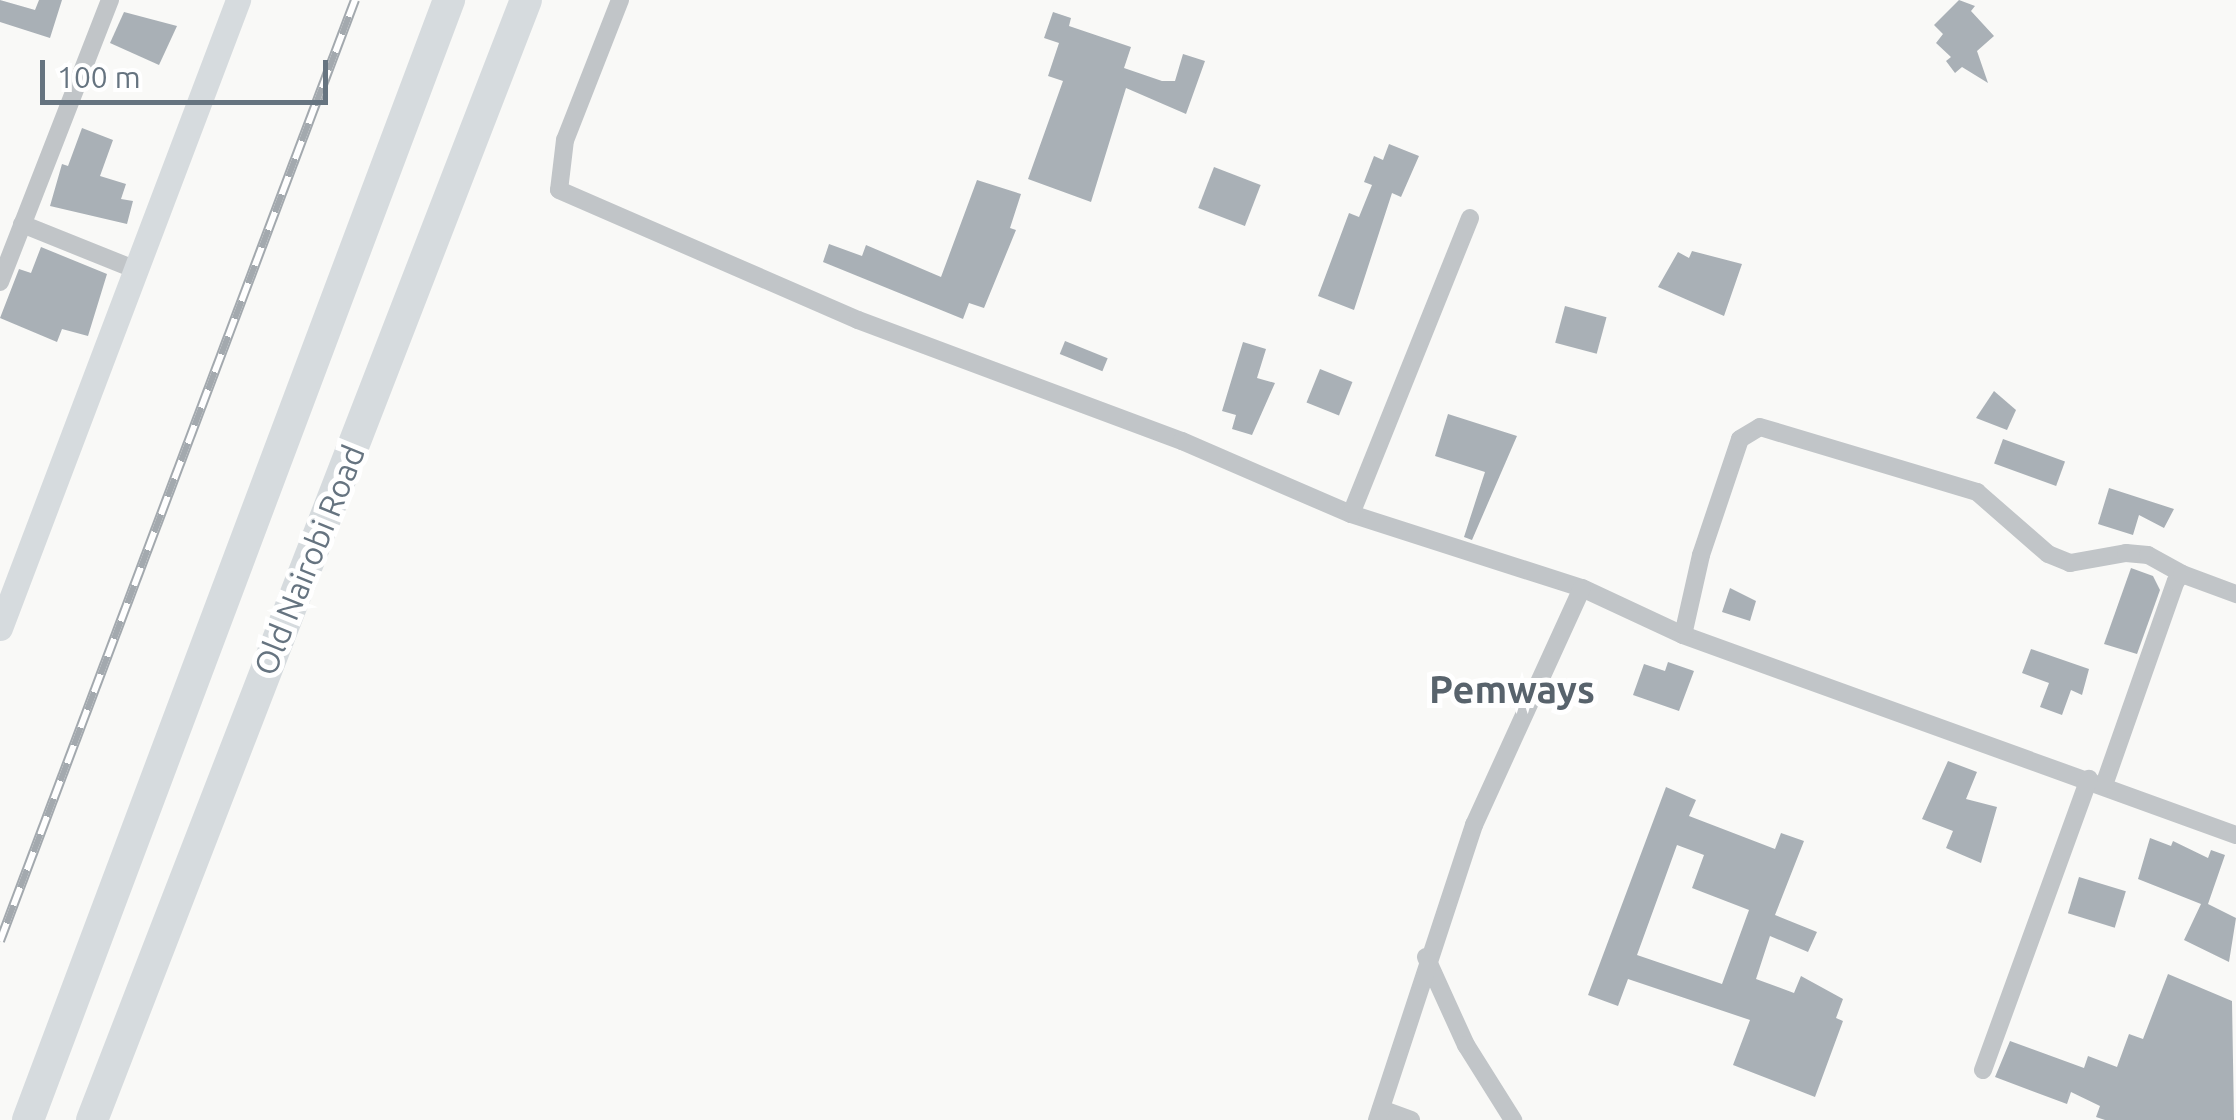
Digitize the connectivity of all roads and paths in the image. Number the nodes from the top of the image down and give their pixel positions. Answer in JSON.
{"nodes":[{"id":1,"x":110,"y":0,"type":"edge"},
{"id":2,"x":238,"y":0,"type":"edge"},
{"id":3,"x":449,"y":0,"type":"edge"},
{"id":4,"x":526,"y":0,"type":"edge"},
{"id":5,"x":620,"y":0,"type":"edge"},
{"id":6,"x":1470,"y":218,"type":"dead end"},
{"id":7,"x":22,"y":224,"type":"junction"},
{"id":8,"x":3,"y":259,"type":"edge"},
{"id":9,"x":134,"y":269,"type":"junction"},
{"id":10,"x":0,"y":282,"type":"edge"},
{"id":11,"x":1351,"y":514,"type":"junction"},
{"id":12,"x":2182,"y":574,"type":"junction"},
{"id":13,"x":1582,"y":588,"type":"junction"},
{"id":14,"x":2236,"y":594,"type":"edge"},
{"id":15,"x":0,"y":628,"type":"edge"},
{"id":16,"x":1684,"y":635,"type":"junction"},
{"id":17,"x":2096,"y":782,"type":"junction"},
{"id":18,"x":2236,"y":835,"type":"edge"},
{"id":19,"x":1426,"y":957,"type":"junction"},
{"id":20,"x":1984,"y":1070,"type":"dead end"},
{"id":21,"x":42,"y":1084,"type":"junction"},
{"id":22,"x":1379,"y":1114,"type":"edge"},
{"id":23,"x":28,"y":1120,"type":"edge"},
{"id":24,"x":49,"y":1120,"type":"edge"},
{"id":25,"x":92,"y":1120,"type":"edge"},
{"id":26,"x":1411,"y":1120,"type":"edge"},
{"id":27,"x":1513,"y":1120,"type":"edge"}],
"edges":[{"from":1,"to":7,"type":"street"},
{"from":2,"to":9,"type":"street"},
{"from":3,"to":21,"type":"highway","name":"Old Nairobi Road"},
{"from":4,"to":25,"type":"highway","name":"Old Nairobi Road"},
{"from":5,"to":11,"type":"street"},
{"from":6,"to":11,"type":"street"},
{"from":7,"to":8,"type":"street"},
{"from":7,"to":9,"type":"street"},
{"from":8,"to":10,"type":"street"},
{"from":9,"to":15,"type":"street"},
{"from":11,"to":13,"type":"street"},
{"from":12,"to":14,"type":"street"},
{"from":12,"to":16,"type":"street"},
{"from":12,"to":17,"type":"street"},
{"from":13,"to":16,"type":"street"},
{"from":13,"to":19,"type":"street"},
{"from":16,"to":17,"type":"street"},
{"from":17,"to":18,"type":"street"},
{"from":17,"to":20,"type":"street"},
{"from":19,"to":22,"type":"street"},
{"from":19,"to":27,"type":"street"},
{"from":21,"to":23,"type":"highway","name":"Old Nairobi Road"},
{"from":21,"to":24,"type":"highway"},
{"from":22,"to":26,"type":"street"}]}
